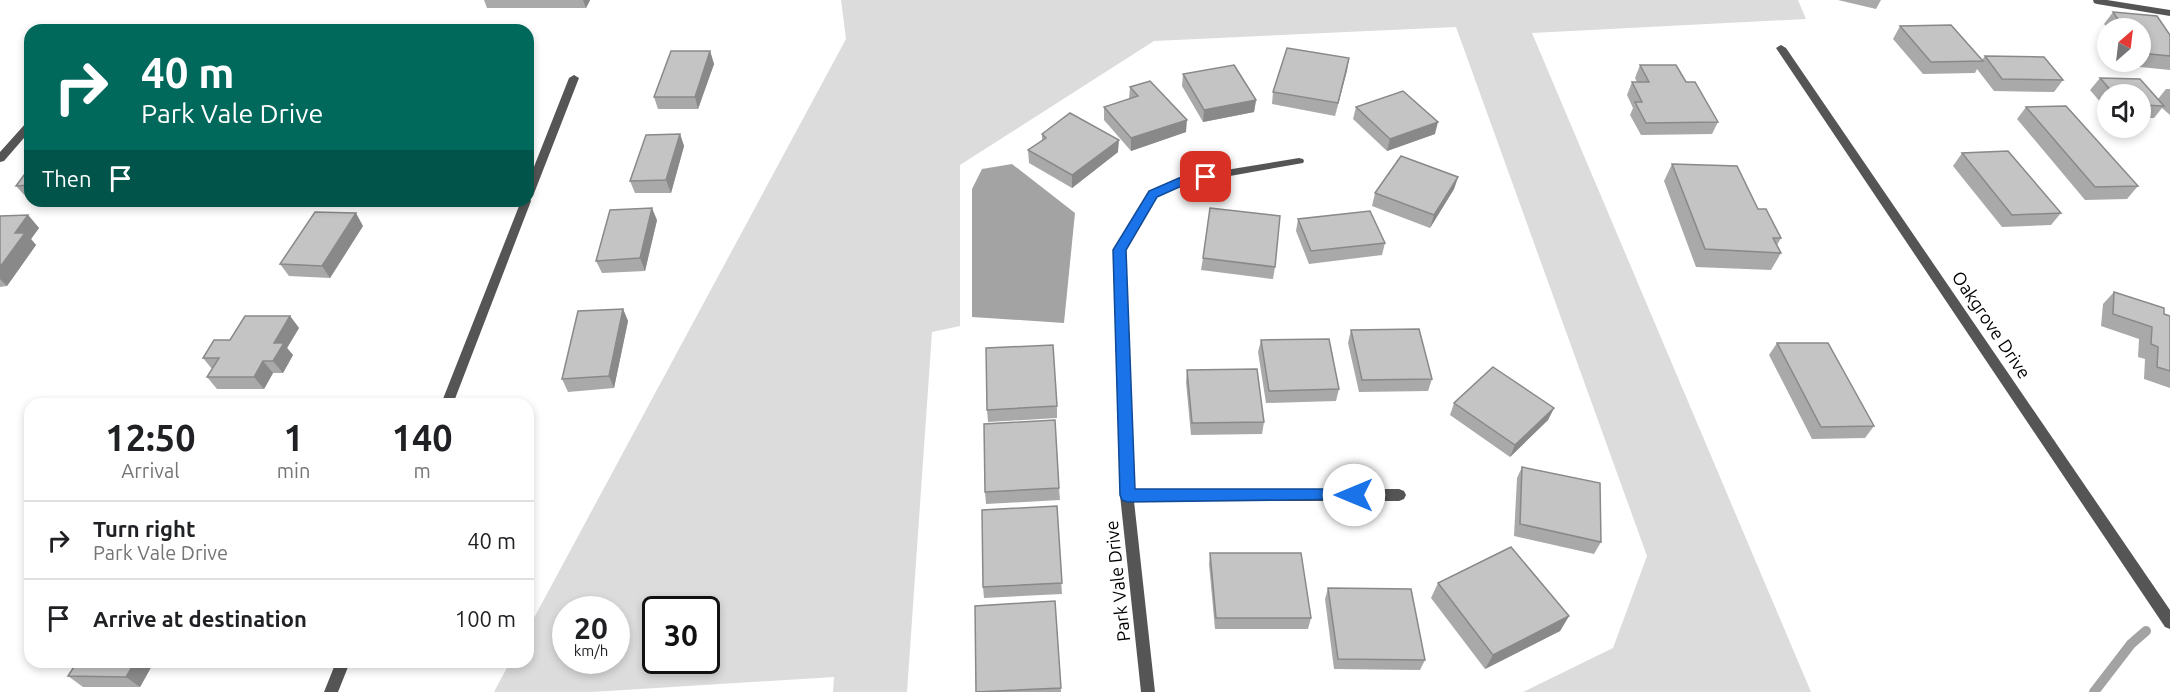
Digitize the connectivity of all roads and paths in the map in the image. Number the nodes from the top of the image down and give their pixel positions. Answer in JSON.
{"nodes":[{"id":1,"x":2097,"y":1,"type":"edge"},
{"id":2,"x":2170,"y":13,"type":"edge"},
{"id":3,"x":1781,"y":48,"type":"dead end"},
{"id":4,"x":574,"y":78,"type":"dead end"},
{"id":5,"x":24,"y":132,"type":"edge"},
{"id":6,"x":0,"y":159,"type":"edge"},
{"id":7,"x":1299,"y":161,"type":"dead end"},
{"id":8,"x":534,"y":181,"type":"edge"},
{"id":9,"x":524,"y":207,"type":"edge"},
{"id":10,"x":449,"y":398,"type":"edge"},
{"id":11,"x":1127,"y":495,"type":"junction"},
{"id":12,"x":1400,"y":495,"type":"dead end"},
{"id":13,"x":2170,"y":622,"type":"edge"},
{"id":14,"x":341,"y":668,"type":"edge"},
{"id":15,"x":331,"y":692,"type":"edge"},
{"id":16,"x":1148,"y":692,"type":"edge"}],
"edges":[{"from":1,"to":2,"type":"street"},
{"from":3,"to":13,"type":"street","name":"Oakgrove Drive"},
{"from":4,"to":8,"type":"street"},
{"from":5,"to":6,"type":"street"},
{"from":7,"to":11,"type":"street","name":"Park Vale Drive"},
{"from":9,"to":10,"type":"street"},
{"from":11,"to":12,"type":"street"},
{"from":11,"to":16,"type":"street","name":"Park Vale Drive"},
{"from":14,"to":15,"type":"street"}]}
